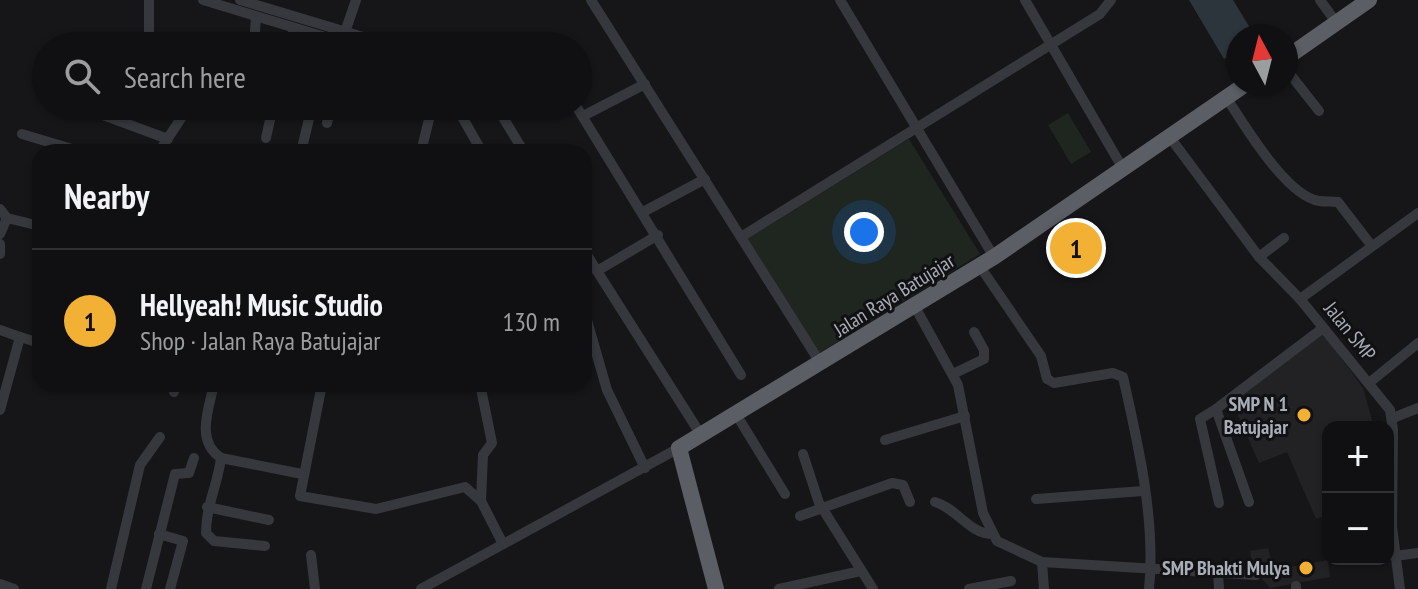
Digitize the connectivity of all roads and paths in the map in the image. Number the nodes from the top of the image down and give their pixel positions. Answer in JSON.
{"nodes":[{"id":1,"x":149,"y":0,"type":"edge"},
{"id":2,"x":203,"y":0,"type":"edge"},
{"id":3,"x":240,"y":0,"type":"edge"},
{"id":4,"x":356,"y":0,"type":"edge"},
{"id":5,"x":591,"y":0,"type":"edge"},
{"id":6,"x":840,"y":0,"type":"edge"},
{"id":7,"x":1025,"y":0,"type":"edge"},
{"id":8,"x":1111,"y":0,"type":"edge"},
{"id":9,"x":1320,"y":0,"type":"edge"},
{"id":10,"x":1369,"y":0,"type":"edge"},
{"id":11,"x":256,"y":17,"type":"junction"},
{"id":12,"x":1336,"y":22,"type":"junction"},
{"id":13,"x":293,"y":29,"type":"junction"},
{"id":14,"x":149,"y":32,"type":"edge"},
{"id":15,"x":255,"y":32,"type":"edge"},
{"id":16,"x":293,"y":32,"type":"edge"},
{"id":17,"x":304,"y":32,"type":"edge"},
{"id":18,"x":345,"y":32,"type":"joint"},
{"id":19,"x":1049,"y":44,"type":"junction"},
{"id":20,"x":1298,"y":49,"type":"edge"},
{"id":21,"x":645,"y":84,"type":"junction"},
{"id":22,"x":1298,"y":84,"type":"edge"},
{"id":23,"x":1226,"y":97,"type":"joint"},
{"id":24,"x":592,"y":106,"type":"edge"},
{"id":25,"x":1319,"y":111,"type":"dead end"},
{"id":26,"x":117,"y":120,"type":"edge"},
{"id":27,"x":180,"y":120,"type":"edge"},
{"id":28,"x":270,"y":120,"type":"edge"},
{"id":29,"x":309,"y":120,"type":"edge"},
{"id":30,"x":328,"y":120,"type":"edge"},
{"id":31,"x":427,"y":120,"type":"edge"},
{"id":32,"x":463,"y":120,"type":"edge"},
{"id":33,"x":505,"y":120,"type":"edge"},
{"id":34,"x":585,"y":120,"type":"edge"},
{"id":35,"x":327,"y":123,"type":"dead end"},
{"id":36,"x":914,"y":128,"type":"junction"},
{"id":37,"x":22,"y":134,"type":"dead end"},
{"id":38,"x":1169,"y":136,"type":"junction"},
{"id":39,"x":266,"y":138,"type":"dead end"},
{"id":40,"x":168,"y":139,"type":"junction"},
{"id":41,"x":55,"y":144,"type":"edge"},
{"id":42,"x":165,"y":144,"type":"edge"},
{"id":43,"x":303,"y":144,"type":"edge"},
{"id":44,"x":423,"y":144,"type":"edge"},
{"id":45,"x":477,"y":144,"type":"edge"},
{"id":46,"x":519,"y":144,"type":"edge"},
{"id":47,"x":1122,"y":167,"type":"junction"},
{"id":48,"x":705,"y":179,"type":"junction"},
{"id":49,"x":643,"y":212,"type":"junction"},
{"id":50,"x":1418,"y":213,"type":"edge"},
{"id":51,"x":4,"y":214,"type":"edge"},
{"id":52,"x":32,"y":223,"type":"edge"},
{"id":53,"x":0,"y":234,"type":"edge"},
{"id":54,"x":658,"y":235,"type":"junction"},
{"id":55,"x":741,"y":237,"type":"junction"},
{"id":56,"x":1284,"y":238,"type":"dead end"},
{"id":57,"x":0,"y":244,"type":"edge"},
{"id":58,"x":1371,"y":245,"type":"junction"},
{"id":59,"x":0,"y":254,"type":"edge"},
{"id":60,"x":994,"y":257,"type":"junction"},
{"id":61,"x":1259,"y":257,"type":"junction"},
{"id":62,"x":592,"y":263,"type":"edge"},
{"id":63,"x":979,"y":265,"type":"junction"},
{"id":64,"x":597,"y":271,"type":"junction"},
{"id":65,"x":1300,"y":299,"type":"junction"},
{"id":66,"x":914,"y":305,"type":"junction"},
{"id":67,"x":1323,"y":328,"type":"junction"},
{"id":68,"x":0,"y":330,"type":"edge"},
{"id":69,"x":974,"y":332,"type":"dead end"},
{"id":70,"x":20,"y":337,"type":"junction"},
{"id":71,"x":592,"y":338,"type":"edge"},
{"id":72,"x":32,"y":341,"type":"edge"},
{"id":73,"x":1418,"y":343,"type":"edge"},
{"id":74,"x":821,"y":364,"type":"junction"},
{"id":75,"x":5,"y":365,"type":"edge"},
{"id":76,"x":953,"y":374,"type":"junction"},
{"id":77,"x":741,"y":375,"type":"dead end"},
{"id":78,"x":1369,"y":383,"type":"junction"},
{"id":79,"x":212,"y":392,"type":"edge"},
{"id":80,"x":320,"y":392,"type":"edge"},
{"id":81,"x":482,"y":392,"type":"edge"},
{"id":82,"x":1418,"y":408,"type":"edge"},
{"id":83,"x":1216,"y":409,"type":"junction"},
{"id":84,"x":0,"y":410,"type":"edge"},
{"id":85,"x":736,"y":414,"type":"junction"},
{"id":86,"x":965,"y":416,"type":"junction"},
{"id":87,"x":1393,"y":418,"type":"junction"},
{"id":88,"x":701,"y":435,"type":"junction"},
{"id":89,"x":160,"y":437,"type":"dead end"},
{"id":90,"x":885,"y":440,"type":"dead end"},
{"id":91,"x":679,"y":448,"type":"junction"},
{"id":92,"x":803,"y":454,"type":"dead end"},
{"id":93,"x":194,"y":458,"type":"dead end"},
{"id":94,"x":221,"y":458,"type":"junction"},
{"id":95,"x":645,"y":468,"type":"junction"},
{"id":96,"x":302,"y":474,"type":"junction"},
{"id":97,"x":1143,"y":491,"type":"junction"},
{"id":98,"x":1394,"y":493,"type":"edge"},
{"id":99,"x":785,"y":494,"type":"dead end"},
{"id":100,"x":1036,"y":499,"type":"dead end"},
{"id":101,"x":481,"y":501,"type":"junction"},
{"id":102,"x":910,"y":502,"type":"dead end"},
{"id":103,"x":935,"y":502,"type":"dead end"},
{"id":104,"x":1249,"y":502,"type":"dead end"},
{"id":105,"x":1219,"y":503,"type":"dead end"},
{"id":106,"x":823,"y":506,"type":"junction"},
{"id":107,"x":207,"y":507,"type":"junction"},
{"id":108,"x":800,"y":516,"type":"dead end"},
{"id":109,"x":269,"y":520,"type":"dead end"},
{"id":110,"x":159,"y":534,"type":"junction"},
{"id":111,"x":993,"y":534,"type":"junction"},
{"id":112,"x":503,"y":544,"type":"junction"},
{"id":113,"x":265,"y":546,"type":"dead end"},
{"id":114,"x":1418,"y":553,"type":"edge"},
{"id":115,"x":311,"y":555,"type":"dead end"},
{"id":116,"x":1394,"y":556,"type":"joint"},
{"id":117,"x":1042,"y":562,"type":"junction"},
{"id":118,"x":1151,"y":569,"type":"junction"},
{"id":119,"x":861,"y":571,"type":"junction"},
{"id":120,"x":1218,"y":573,"type":"junction"},
{"id":121,"x":1256,"y":575,"type":"dead end"},
{"id":122,"x":1011,"y":581,"type":"dead end"},
{"id":123,"x":0,"y":584,"type":"edge"},
{"id":124,"x":14,"y":589,"type":"edge"},
{"id":125,"x":111,"y":589,"type":"edge"},
{"id":126,"x":146,"y":589,"type":"edge"},
{"id":127,"x":170,"y":589,"type":"edge"},
{"id":128,"x":315,"y":589,"type":"edge"},
{"id":129,"x":421,"y":589,"type":"edge"},
{"id":130,"x":716,"y":589,"type":"edge"},
{"id":131,"x":779,"y":589,"type":"edge"},
{"id":132,"x":873,"y":589,"type":"edge"},
{"id":133,"x":969,"y":589,"type":"edge"},
{"id":134,"x":1044,"y":589,"type":"edge"},
{"id":135,"x":1149,"y":589,"type":"edge"},
{"id":136,"x":1219,"y":589,"type":"edge"},
{"id":137,"x":1400,"y":589,"type":"edge"}],
"edges":[{"from":1,"to":14,"type":"street"},
{"from":2,"to":11,"type":"street"},
{"from":3,"to":18,"type":"street"},
{"from":4,"to":18,"type":"street"},
{"from":5,"to":21,"type":"street"},
{"from":6,"to":36,"type":"street"},
{"from":7,"to":19,"type":"street"},
{"from":8,"to":19,"type":"street"},
{"from":9,"to":12,"type":"street"},
{"from":10,"to":12,"type":"highway"},
{"from":11,"to":13,"type":"street"},
{"from":11,"to":15,"type":"street"},
{"from":12,"to":20,"type":"highway"},
{"from":13,"to":16,"type":"street"},
{"from":13,"to":17,"type":"street"},
{"from":19,"to":36,"type":"street"},
{"from":19,"to":47,"type":"street"},
{"from":21,"to":24,"type":"street"},
{"from":21,"to":48,"type":"street"},
{"from":22,"to":25,"type":"street"},
{"from":23,"to":38,"type":"highway","name":"Jalan Raya Batujajar"},
{"from":23,"to":58,"type":"street"},
{"from":26,"to":40,"type":"street"},
{"from":27,"to":40,"type":"street"},
{"from":28,"to":39,"type":"street"},
{"from":29,"to":43,"type":"street"},
{"from":30,"to":35,"type":"street"},
{"from":31,"to":44,"type":"street"},
{"from":32,"to":45,"type":"street"},
{"from":33,"to":46,"type":"street"},
{"from":34,"to":49,"type":"street"},
{"from":36,"to":55,"type":"street"},
{"from":36,"to":60,"type":"street"},
{"from":37,"to":41,"type":"street"},
{"from":38,"to":47,"type":"highway","name":"Jalan Raya Batujajar"},
{"from":38,"to":61,"type":"street","name":"Jalan SMP"},
{"from":40,"to":42,"type":"street"},
{"from":47,"to":60,"type":"highway","name":"Jalan Raya Batujajar"},
{"from":48,"to":49,"type":"street"},
{"from":48,"to":55,"type":"street"},
{"from":49,"to":54,"type":"street"},
{"from":50,"to":58,"type":"street"},
{"from":51,"to":52,"type":"street"},
{"from":51,"to":53,"type":"street"},
{"from":54,"to":64,"type":"street"},
{"from":54,"to":77,"type":"street"},
{"from":55,"to":74,"type":"street"},
{"from":56,"to":61,"type":"street"},
{"from":57,"to":59,"type":"street"},
{"from":58,"to":65,"type":"street"},
{"from":60,"to":63,"type":"highway","name":"Jalan Raya Batujajar"},
{"from":61,"to":65,"type":"street","name":"Jalan SMP"},
{"from":62,"to":64,"type":"street"},
{"from":63,"to":66,"type":"highway","name":"Jalan Raya Batujajar"},
{"from":63,"to":97,"type":"street"},
{"from":64,"to":88,"type":"street"},
{"from":65,"to":67,"type":"street","name":"Jalan SMP"},
{"from":66,"to":74,"type":"highway","name":"Jalan Raya Batujajar"},
{"from":66,"to":76,"type":"street"},
{"from":67,"to":78,"type":"street","name":"Jalan SMP"},
{"from":67,"to":83,"type":"street"},
{"from":68,"to":70,"type":"street"},
{"from":69,"to":76,"type":"street"},
{"from":70,"to":72,"type":"street"},
{"from":70,"to":75,"type":"street"},
{"from":71,"to":95,"type":"street"},
{"from":73,"to":78,"type":"street"},
{"from":74,"to":85,"type":"highway","name":"Jalan Raya Batujajar"},
{"from":75,"to":84,"type":"street"},
{"from":76,"to":86,"type":"street"},
{"from":78,"to":87,"type":"street","name":"Jalan SMP"},
{"from":79,"to":94,"type":"street"},
{"from":80,"to":96,"type":"street"},
{"from":81,"to":101,"type":"street"},
{"from":82,"to":87,"type":"street"},
{"from":83,"to":104,"type":"street"},
{"from":83,"to":105,"type":"street"},
{"from":85,"to":88,"type":"highway","name":"Jalan Raya Batujajar"},
{"from":85,"to":99,"type":"street"},
{"from":86,"to":90,"type":"street"},
{"from":86,"to":111,"type":"street"},
{"from":87,"to":98,"type":"street"},
{"from":88,"to":91,"type":"highway","name":"Jalan Raya Batujajar"},
{"from":89,"to":125,"type":"street"},
{"from":91,"to":95,"type":"street"},
{"from":91,"to":130,"type":"highway"},
{"from":92,"to":106,"type":"street"},
{"from":93,"to":110,"type":"street"},
{"from":94,"to":96,"type":"street"},
{"from":94,"to":107,"type":"street"},
{"from":95,"to":112,"type":"street"},
{"from":96,"to":101,"type":"street"},
{"from":97,"to":100,"type":"street"},
{"from":97,"to":118,"type":"street"},
{"from":101,"to":112,"type":"street"},
{"from":102,"to":106,"type":"street"},
{"from":103,"to":111,"type":"street"},
{"from":106,"to":108,"type":"street"},
{"from":106,"to":119,"type":"street"},
{"from":107,"to":109,"type":"street"},
{"from":107,"to":113,"type":"street"},
{"from":110,"to":126,"type":"street"},
{"from":110,"to":127,"type":"street"},
{"from":111,"to":117,"type":"street"},
{"from":112,"to":129,"type":"street"},
{"from":114,"to":116,"type":"street"},
{"from":115,"to":128,"type":"street"},
{"from":116,"to":137,"type":"street"},
{"from":117,"to":118,"type":"street"},
{"from":117,"to":134,"type":"street"},
{"from":118,"to":120,"type":"street"},
{"from":118,"to":135,"type":"street"},
{"from":119,"to":131,"type":"street"},
{"from":119,"to":132,"type":"street"},
{"from":120,"to":121,"type":"street"},
{"from":120,"to":136,"type":"street"},
{"from":122,"to":133,"type":"street"},
{"from":123,"to":124,"type":"street"}]}
